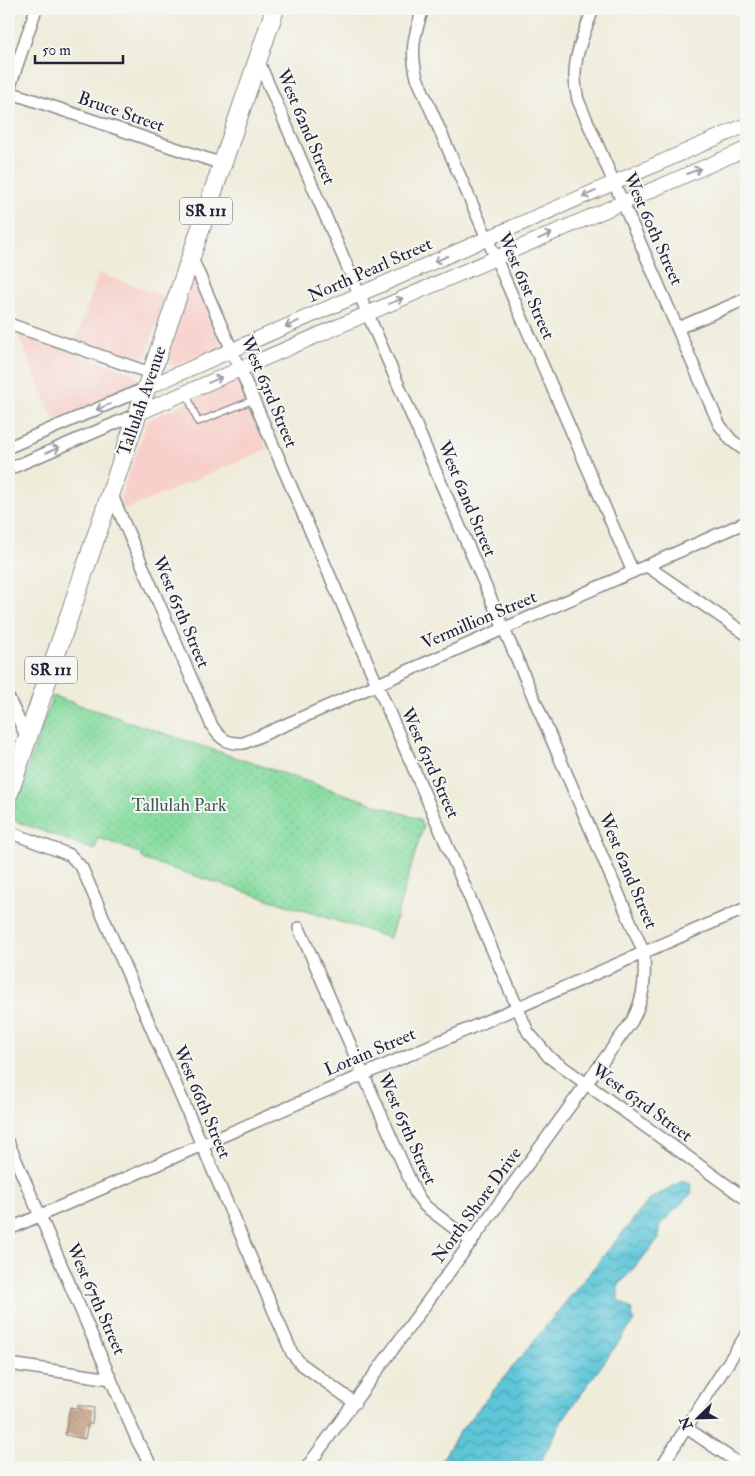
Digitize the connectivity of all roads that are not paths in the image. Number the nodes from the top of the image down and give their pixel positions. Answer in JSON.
{"nodes":[{"id":1,"x":36,"y":9,"type":"edge"},
{"id":2,"x":275,"y":9,"type":"edge"},
{"id":3,"x":423,"y":9,"type":"edge"},
{"id":4,"x":593,"y":9,"type":"edge"},
{"id":5,"x":258,"y":60,"type":"junction"},
{"id":6,"x":9,"y":91,"type":"edge"},
{"id":7,"x":746,"y":125,"type":"edge"},
{"id":8,"x":746,"y":149,"type":"edge"},
{"id":9,"x":222,"y":164,"type":"junction"},
{"id":10,"x":614,"y":183,"type":"junction"},
{"id":11,"x":622,"y":202,"type":"junction"},
{"id":12,"x":487,"y":239,"type":"junction"},
{"id":13,"x":191,"y":256,"type":"junction"},
{"id":14,"x":495,"y":258,"type":"junction"},
{"id":15,"x":360,"y":295,"type":"junction"},
{"id":16,"x":746,"y":299,"type":"edge"},
{"id":17,"x":368,"y":313,"type":"junction"},
{"id":18,"x":9,"y":324,"type":"edge"},
{"id":19,"x":678,"y":328,"type":"junction"},
{"id":20,"x":232,"y":351,"type":"junction"},
{"id":21,"x":240,"y":369,"type":"junction"},
{"id":22,"x":150,"y":381,"type":"junction"},
{"id":23,"x":186,"y":392,"type":"junction"},
{"id":24,"x":253,"y":400,"type":"junction"},
{"id":25,"x":138,"y":413,"type":"junction"},
{"id":26,"x":9,"y":447,"type":"edge"},
{"id":27,"x":746,"y":451,"type":"edge"},
{"id":28,"x":9,"y":469,"type":"edge"},
{"id":29,"x":111,"y":493,"type":"junction"},
{"id":30,"x":746,"y":522,"type":"edge"},
{"id":31,"x":647,"y":566,"type":"junction"},
{"id":32,"x":633,"y":572,"type":"junction"},
{"id":33,"x":505,"y":628,"type":"junction"},
{"id":34,"x":746,"y":634,"type":"edge"},
{"id":35,"x":376,"y":684,"type":"junction"},
{"id":36,"x":9,"y":699,"type":"edge"},
{"id":37,"x":27,"y":738,"type":"junction"},
{"id":38,"x":225,"y":741,"type":"joint"},
{"id":39,"x":9,"y":793,"type":"edge"},
{"id":40,"x":9,"y":832,"type":"edge"},
{"id":41,"x":746,"y":908,"type":"edge"},
{"id":42,"x":299,"y":928,"type":"dead end"},
{"id":43,"x":644,"y":952,"type":"junction"},
{"id":44,"x":518,"y":1007,"type":"junction"},
{"id":45,"x":364,"y":1073,"type":"junction"},
{"id":46,"x":586,"y":1085,"type":"junction"},
{"id":47,"x":9,"y":1144,"type":"edge"},
{"id":48,"x":202,"y":1145,"type":"junction"},
{"id":49,"x":746,"y":1198,"type":"edge"},
{"id":50,"x":40,"y":1215,"type":"junction"},
{"id":51,"x":9,"y":1229,"type":"edge"},
{"id":52,"x":472,"y":1242,"type":"junction"},
{"id":53,"x":746,"y":1335,"type":"edge"},
{"id":54,"x":9,"y":1364,"type":"edge"},
{"id":55,"x":111,"y":1379,"type":"junction"},
{"id":56,"x":355,"y":1403,"type":"junction"},
{"id":57,"x":688,"y":1429,"type":"junction"},
{"id":58,"x":152,"y":1467,"type":"edge"},
{"id":59,"x":307,"y":1467,"type":"edge"},
{"id":60,"x":661,"y":1467,"type":"edge"},
{"id":61,"x":744,"y":1467,"type":"edge"}],
"edges":[{"from":1,"to":6,"type":"street"},
{"from":2,"to":5,"type":"main road","name":"Tallulah Avenue","number":"SR 111"},
{"from":3,"to":12,"type":"street","name":"West 61st Street"},
{"from":4,"to":10,"type":"street","name":"West 60th Street"},
{"from":5,"to":9,"type":"main road","name":"Tallulah Avenue","number":"SR 111"},
{"from":5,"to":15,"type":"street","name":"West 62nd Street"},
{"from":6,"to":9,"type":"street","name":"Bruce Street"},
{"from":7,"to":10,"type":"street","name":"North Pearl Street"},
{"from":11,"to":8,"type":"street","one_way":true},
{"from":9,"to":13,"type":"main road","name":"Tallulah Avenue","number":"SR 111"},
{"from":10,"to":11,"type":"street","name":"West 60th Street"},
{"from":10,"to":12,"type":"street","name":"North Pearl Street","one_way":true},
{"from":14,"to":11,"type":"street","one_way":true},
{"from":11,"to":19,"type":"street","name":"West 60th Street"},
{"from":12,"to":14,"type":"street","name":"West 61st Street"},
{"from":12,"to":15,"type":"street","name":"North Pearl Street","one_way":true},
{"from":13,"to":20,"type":"street","name":"West 63rd Street"},
{"from":13,"to":22,"type":"main road","name":"Tallulah Avenue","number":"SR 111"},
{"from":17,"to":14,"type":"street","one_way":true},
{"from":14,"to":32,"type":"street","name":"West 61st Street"},
{"from":15,"to":17,"type":"street","name":"West 62nd Street"},
{"from":15,"to":20,"type":"street","name":"North Pearl Street","one_way":true},
{"from":16,"to":19,"type":"street"},
{"from":17,"to":21,"type":"street"},
{"from":17,"to":33,"type":"street","name":"West 62nd Street"},
{"from":18,"to":22,"type":"street"},
{"from":19,"to":27,"type":"street","name":"West 60th Street"},
{"from":20,"to":21,"type":"street","name":"West 63rd Street"},
{"from":20,"to":22,"type":"street","name":"North Pearl Street"},
{"from":23,"to":21,"type":"street","one_way":true},
{"from":21,"to":24,"type":"street","name":"West 63rd Street"},
{"from":22,"to":25,"type":"main road","name":"Tallulah Avenue","number":"SR 111"},
{"from":22,"to":26,"type":"street","name":"North Pearl Street","one_way":true},
{"from":23,"to":24,"type":"lane"},
{"from":23,"to":25,"type":"street"},
{"from":24,"to":35,"type":"street","name":"West 63rd Street"},
{"from":28,"to":25,"type":"street","one_way":true},
{"from":25,"to":29,"type":"main road","name":"Tallulah Avenue","number":"SR 111"},
{"from":29,"to":37,"type":"main road","name":"Tallulah Avenue","number":"SR 111"},
{"from":29,"to":38,"type":"street","name":"West 65th Street"},
{"from":30,"to":31,"type":"street","name":"Vermillion Street"},
{"from":31,"to":32,"type":"street","name":"Vermillion Street"},
{"from":31,"to":34,"type":"street"},
{"from":32,"to":33,"type":"street","name":"Vermillion Street"},
{"from":33,"to":35,"type":"street","name":"Vermillion Street"},
{"from":33,"to":43,"type":"street","name":"West 62nd Street"},
{"from":35,"to":38,"type":"street","name":"Vermillion Street"},
{"from":35,"to":44,"type":"street","name":"West 63rd Street"},
{"from":36,"to":37,"type":"street"},
{"from":37,"to":39,"type":"main road","name":"Tallulah Avenue","number":"SR 111"},
{"from":40,"to":48,"type":"street","name":"West 66th Street"},
{"from":41,"to":43,"type":"street","name":"Lorain Street"},
{"from":42,"to":45,"type":"street","name":"West 65th Street"},
{"from":43,"to":44,"type":"street","name":"Lorain Street"},
{"from":43,"to":46,"type":"street","name":"North Shore Drive"},
{"from":44,"to":45,"type":"street","name":"Lorain Street"},
{"from":44,"to":46,"type":"street","name":"West 63rd Street"},
{"from":45,"to":48,"type":"street","name":"Lorain Street"},
{"from":45,"to":52,"type":"street","name":"West 65th Street"},
{"from":46,"to":49,"type":"street","name":"West 63rd Street"},
{"from":46,"to":52,"type":"street","name":"North Shore Drive"},
{"from":47,"to":50,"type":"street","name":"West 67th Street"},
{"from":48,"to":50,"type":"street","name":"Lorain Street"},
{"from":48,"to":56,"type":"street","name":"West 66th Street"},
{"from":50,"to":51,"type":"street","name":"Lorain Street"},
{"from":50,"to":55,"type":"street","name":"West 67th Street"},
{"from":52,"to":56,"type":"street","name":"North Shore Drive"},
{"from":53,"to":57,"type":"street"},
{"from":54,"to":55,"type":"street"},
{"from":55,"to":58,"type":"street","name":"West 67th Street"},
{"from":56,"to":59,"type":"street","name":"North Shore Drive"},
{"from":57,"to":60,"type":"street"},
{"from":57,"to":61,"type":"street"}]}
